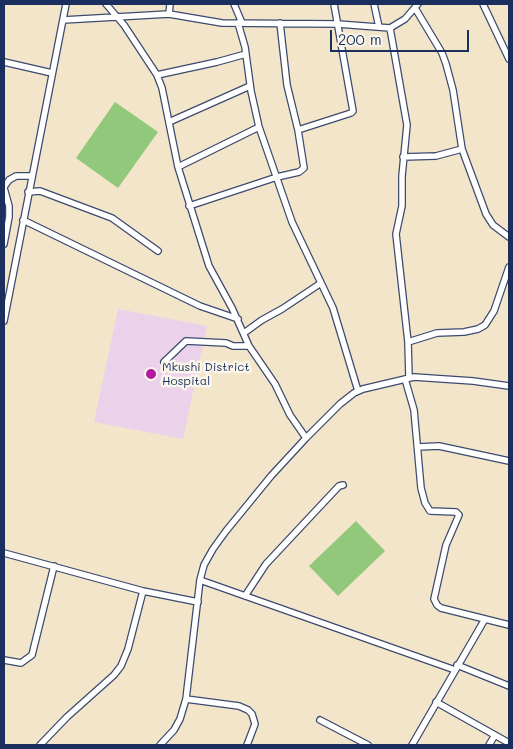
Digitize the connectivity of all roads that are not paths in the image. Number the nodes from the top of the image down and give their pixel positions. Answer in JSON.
{"nodes":[{"id":1,"x":66,"y":4,"type":"edge"},
{"id":2,"x":106,"y":4,"type":"edge"},
{"id":3,"x":170,"y":4,"type":"edge"},
{"id":4,"x":234,"y":4,"type":"edge"},
{"id":5,"x":334,"y":4,"type":"edge"},
{"id":6,"x":374,"y":4,"type":"edge"},
{"id":7,"x":483,"y":4,"type":"edge"},
{"id":8,"x":416,"y":6,"type":"edge"},
{"id":9,"x":169,"y":14,"type":"junction"},
{"id":10,"x":117,"y":18,"type":"junction"},
{"id":11,"x":63,"y":20,"type":"junction"},
{"id":12,"x":240,"y":23,"type":"junction"},
{"id":13,"x":280,"y":24,"type":"junction"},
{"id":14,"x":338,"y":24,"type":"junction"},
{"id":15,"x":379,"y":28,"type":"junction"},
{"id":16,"x":390,"y":28,"type":"junction"},
{"id":17,"x":246,"y":54,"type":"junction"},
{"id":18,"x":509,"y":59,"type":"edge"},
{"id":19,"x":4,"y":62,"type":"edge"},
{"id":20,"x":52,"y":73,"type":"junction"},
{"id":21,"x":157,"y":74,"type":"junction"},
{"id":22,"x":250,"y":86,"type":"junction"},
{"id":23,"x":169,"y":122,"type":"junction"},
{"id":24,"x":259,"y":127,"type":"junction"},
{"id":25,"x":298,"y":130,"type":"junction"},
{"id":26,"x":462,"y":149,"type":"junction"},
{"id":27,"x":403,"y":157,"type":"junction"},
{"id":28,"x":178,"y":166,"type":"junction"},
{"id":29,"x":31,"y":176,"type":"junction"},
{"id":30,"x":277,"y":177,"type":"junction"},
{"id":31,"x":4,"y":188,"type":"edge"},
{"id":32,"x":28,"y":192,"type":"junction"},
{"id":33,"x":189,"y":206,"type":"junction"},
{"id":34,"x":23,"y":220,"type":"junction"},
{"id":35,"x":509,"y":237,"type":"edge"},
{"id":36,"x":4,"y":244,"type":"edge"},
{"id":37,"x":158,"y":251,"type":"dead end"},
{"id":38,"x":509,"y":267,"type":"edge"},
{"id":39,"x":321,"y":283,"type":"junction"},
{"id":40,"x":4,"y":286,"type":"edge"},
{"id":41,"x":12,"y":286,"type":"junction"},
{"id":42,"x":6,"y":300,"type":"edge"},
{"id":43,"x":238,"y":319,"type":"junction"},
{"id":44,"x":4,"y":321,"type":"edge"},
{"id":45,"x":244,"y":333,"type":"junction"},
{"id":46,"x":408,"y":342,"type":"junction"},
{"id":47,"x":249,"y":346,"type":"junction"},
{"id":48,"x":164,"y":362,"type":"dead end"},
{"id":49,"x":407,"y":379,"type":"junction"},
{"id":50,"x":509,"y":386,"type":"edge"},
{"id":51,"x":358,"y":391,"type":"junction"},
{"id":52,"x":306,"y":438,"type":"junction"},
{"id":53,"x":418,"y":447,"type":"junction"},
{"id":54,"x":509,"y":461,"type":"edge"},
{"id":55,"x":343,"y":485,"type":"dead end"},
{"id":56,"x":4,"y":553,"type":"edge"},
{"id":57,"x":54,"y":566,"type":"junction"},
{"id":58,"x":200,"y":580,"type":"junction"},
{"id":59,"x":143,"y":591,"type":"junction"},
{"id":60,"x":246,"y":596,"type":"junction"},
{"id":61,"x":198,"y":602,"type":"junction"},
{"id":62,"x":485,"y":619,"type":"junction"},
{"id":63,"x":509,"y":625,"type":"edge"},
{"id":64,"x":4,"y":660,"type":"edge"},
{"id":65,"x":456,"y":668,"type":"junction"},
{"id":66,"x":509,"y":686,"type":"edge"},
{"id":67,"x":186,"y":699,"type":"junction"},
{"id":68,"x":436,"y":702,"type":"junction"},
{"id":69,"x":320,"y":720,"type":"dead end"},
{"id":70,"x":495,"y":735,"type":"junction"},
{"id":71,"x":509,"y":743,"type":"edge"},
{"id":72,"x":40,"y":745,"type":"edge"},
{"id":73,"x":160,"y":745,"type":"edge"},
{"id":74,"x":247,"y":745,"type":"edge"},
{"id":75,"x":368,"y":745,"type":"edge"},
{"id":76,"x":412,"y":745,"type":"edge"},
{"id":77,"x":489,"y":745,"type":"edge"}],
"edges":[{"from":1,"to":11,"type":"street"},
{"from":2,"to":10,"type":"street"},
{"from":3,"to":9,"type":"street"},
{"from":4,"to":12,"type":"street"},
{"from":5,"to":14,"type":"street"},
{"from":6,"to":15,"type":"street"},
{"from":7,"to":18,"type":"street"},
{"from":8,"to":16,"type":"street"},
{"from":8,"to":26,"type":"street"},
{"from":9,"to":10,"type":"street"},
{"from":9,"to":12,"type":"street"},
{"from":10,"to":11,"type":"street"},
{"from":10,"to":21,"type":"street"},
{"from":11,"to":20,"type":"street"},
{"from":12,"to":13,"type":"street"},
{"from":12,"to":17,"type":"street"},
{"from":13,"to":14,"type":"street"},
{"from":13,"to":25,"type":"street"},
{"from":14,"to":15,"type":"street"},
{"from":14,"to":25,"type":"street"},
{"from":15,"to":16,"type":"street"},
{"from":16,"to":27,"type":"street"},
{"from":17,"to":21,"type":"street"},
{"from":17,"to":22,"type":"street"},
{"from":19,"to":20,"type":"street"},
{"from":20,"to":29,"type":"street"},
{"from":21,"to":23,"type":"street"},
{"from":22,"to":23,"type":"street"},
{"from":22,"to":24,"type":"street"},
{"from":23,"to":28,"type":"street"},
{"from":24,"to":28,"type":"street"},
{"from":24,"to":30,"type":"street"},
{"from":25,"to":30,"type":"street"},
{"from":26,"to":27,"type":"street"},
{"from":26,"to":35,"type":"street"},
{"from":27,"to":46,"type":"street"},
{"from":28,"to":33,"type":"street"},
{"from":29,"to":31,"type":"street"},
{"from":29,"to":32,"type":"street"},
{"from":30,"to":33,"type":"street"},
{"from":30,"to":39,"type":"street"},
{"from":31,"to":36,"type":"street"},
{"from":32,"to":34,"type":"street"},
{"from":32,"to":37,"type":"street"},
{"from":33,"to":43,"type":"street"},
{"from":34,"to":41,"type":"street"},
{"from":34,"to":43,"type":"street"},
{"from":38,"to":46,"type":"street"},
{"from":39,"to":45,"type":"street"},
{"from":39,"to":51,"type":"street"},
{"from":40,"to":41,"type":"street"},
{"from":41,"to":42,"type":"street"},
{"from":42,"to":44,"type":"street"},
{"from":43,"to":45,"type":"street"},
{"from":45,"to":47,"type":"street"},
{"from":46,"to":49,"type":"street"},
{"from":47,"to":48,"type":"street"},
{"from":47,"to":52,"type":"street"},
{"from":49,"to":50,"type":"street"},
{"from":49,"to":51,"type":"street"},
{"from":49,"to":53,"type":"street"},
{"from":51,"to":52,"type":"street"},
{"from":52,"to":58,"type":"street"},
{"from":53,"to":54,"type":"street"},
{"from":53,"to":62,"type":"street"},
{"from":55,"to":60,"type":"street"},
{"from":56,"to":57,"type":"street"},
{"from":57,"to":59,"type":"street"},
{"from":57,"to":64,"type":"street"},
{"from":58,"to":60,"type":"street"},
{"from":58,"to":61,"type":"street"},
{"from":59,"to":61,"type":"street"},
{"from":59,"to":72,"type":"street"},
{"from":60,"to":65,"type":"street"},
{"from":61,"to":67,"type":"street"},
{"from":62,"to":63,"type":"street"},
{"from":62,"to":65,"type":"street"},
{"from":65,"to":66,"type":"street"},
{"from":65,"to":68,"type":"street"},
{"from":67,"to":73,"type":"street"},
{"from":67,"to":74,"type":"street"},
{"from":68,"to":70,"type":"street"},
{"from":68,"to":76,"type":"street"},
{"from":69,"to":75,"type":"street"},
{"from":70,"to":71,"type":"street"},
{"from":70,"to":77,"type":"street"}]}
